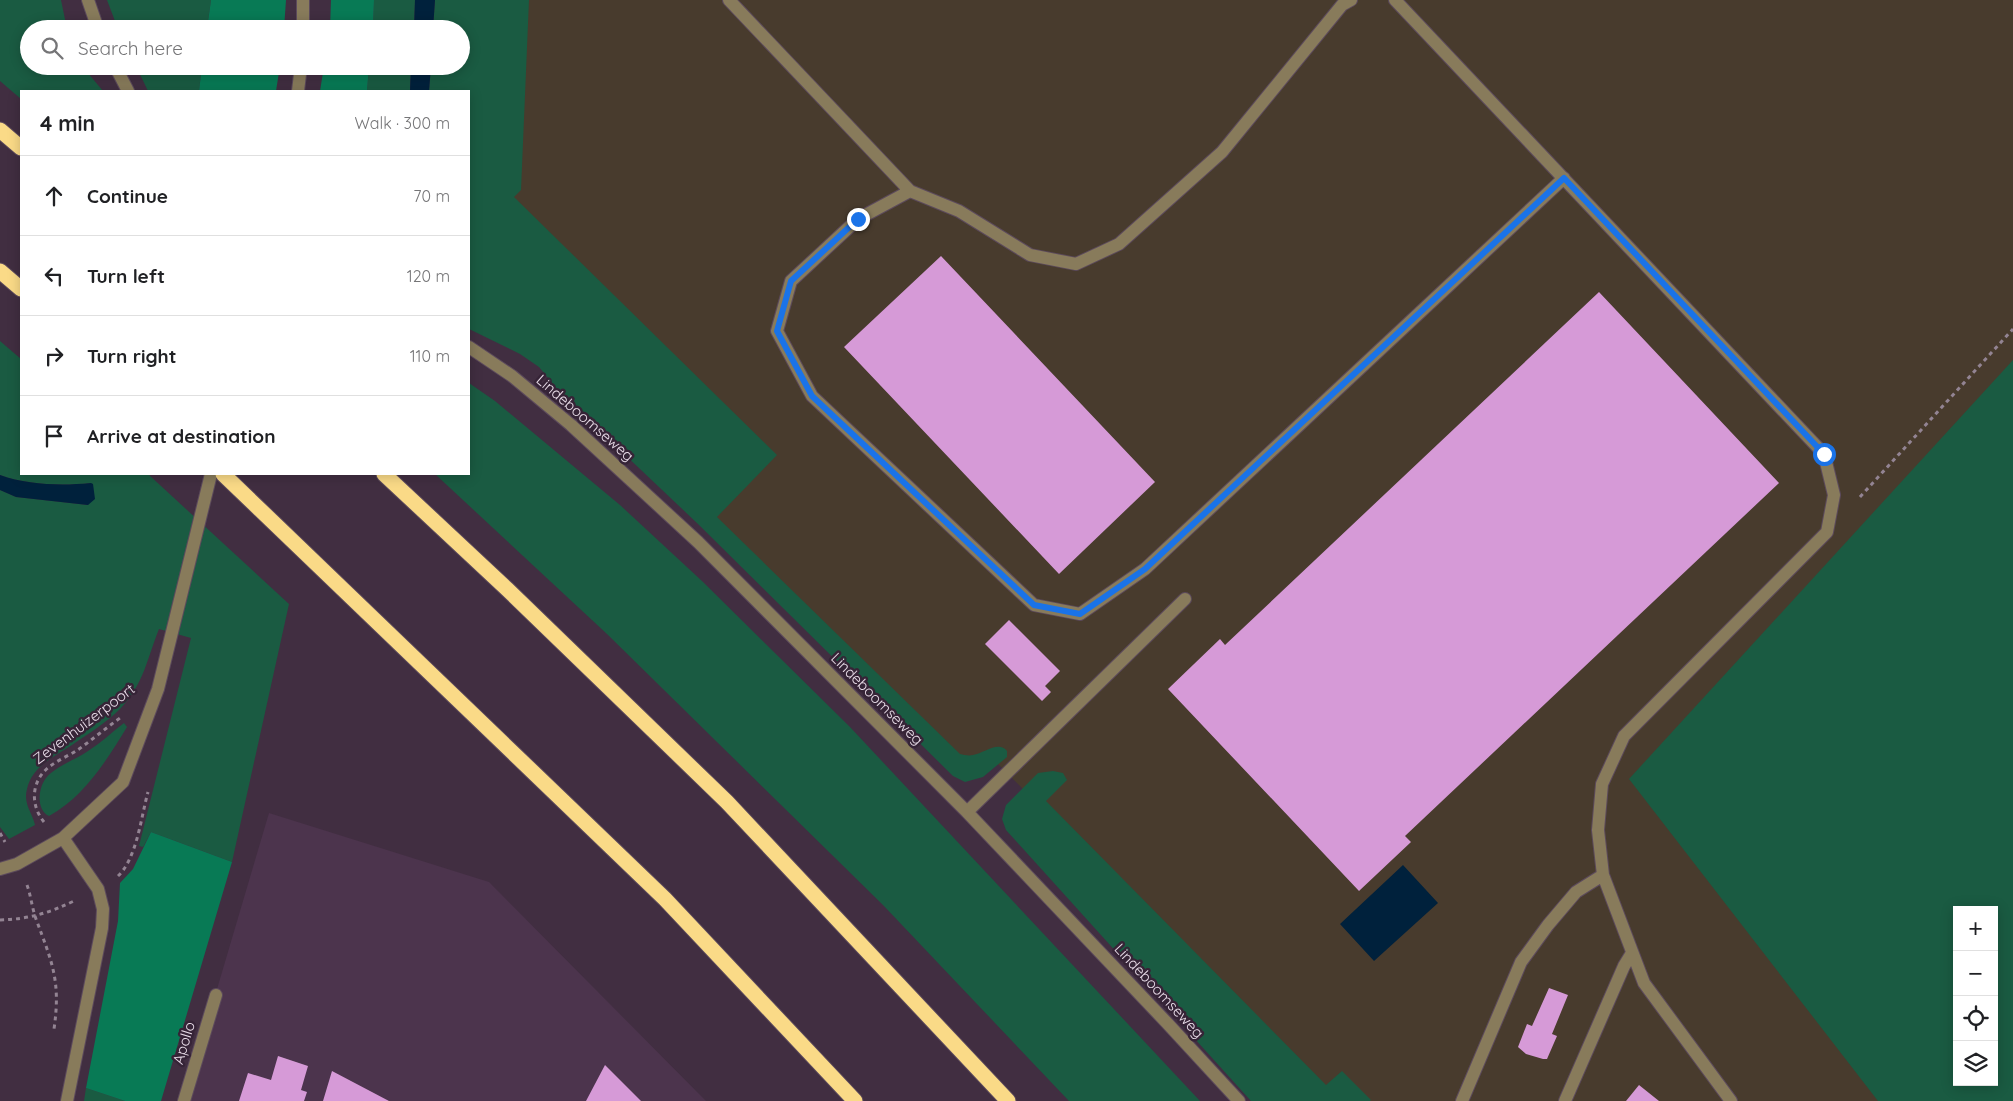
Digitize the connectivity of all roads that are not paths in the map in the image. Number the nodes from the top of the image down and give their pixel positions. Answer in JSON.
{"nodes":[{"id":1,"x":88,"y":0,"type":"edge"},
{"id":2,"x":303,"y":0,"type":"edge"},
{"id":3,"x":729,"y":0,"type":"edge"},
{"id":4,"x":1351,"y":0,"type":"edge"},
{"id":5,"x":1395,"y":0,"type":"edge"},
{"id":6,"x":95,"y":20,"type":"edge"},
{"id":7,"x":303,"y":20,"type":"edge"},
{"id":8,"x":120,"y":75,"type":"edge"},
{"id":9,"x":300,"y":75,"type":"edge"},
{"id":10,"x":127,"y":90,"type":"edge"},
{"id":11,"x":298,"y":90,"type":"edge"},
{"id":12,"x":0,"y":130,"type":"edge"},
{"id":13,"x":20,"y":147,"type":"edge"},
{"id":14,"x":1564,"y":178,"type":"junction"},
{"id":15,"x":910,"y":191,"type":"junction"},
{"id":16,"x":0,"y":271,"type":"edge"},
{"id":17,"x":20,"y":288,"type":"edge"},
{"id":18,"x":470,"y":348,"type":"edge"},
{"id":19,"x":211,"y":475,"type":"edge"},
{"id":20,"x":224,"y":475,"type":"edge"},
{"id":21,"x":385,"y":475,"type":"edge"},
{"id":22,"x":1185,"y":599,"type":"dead end"},
{"id":23,"x":966,"y":812,"type":"junction"},
{"id":24,"x":63,"y":838,"type":"junction"},
{"id":25,"x":0,"y":869,"type":"edge"},
{"id":26,"x":1603,"y":875,"type":"junction"},
{"id":27,"x":1632,"y":953,"type":"junction"},
{"id":28,"x":216,"y":995,"type":"dead end"},
{"id":29,"x":67,"y":1101,"type":"edge"},
{"id":30,"x":184,"y":1101,"type":"edge"},
{"id":31,"x":855,"y":1101,"type":"edge"},
{"id":32,"x":1008,"y":1101,"type":"edge"},
{"id":33,"x":1238,"y":1101,"type":"edge"},
{"id":34,"x":1462,"y":1101,"type":"edge"},
{"id":35,"x":1565,"y":1101,"type":"edge"},
{"id":36,"x":1732,"y":1101,"type":"edge"}],
"edges":[{"from":1,"to":6,"type":"street"},
{"from":2,"to":7,"type":"street"},
{"from":3,"to":15,"type":"street"},
{"from":4,"to":15,"type":"street"},
{"from":5,"to":14,"type":"street"},
{"from":8,"to":10,"type":"street"},
{"from":9,"to":11,"type":"street"},
{"from":12,"to":13,"type":"highway"},
{"from":14,"to":15,"type":"street"},
{"from":14,"to":26,"type":"street"},
{"from":16,"to":17,"type":"highway"},
{"from":18,"to":23,"type":"street","name":"Lindeboomseweg"},
{"from":19,"to":24,"type":"street","name":"Zevenhuizerpoort"},
{"from":20,"to":31,"type":"highway"},
{"from":21,"to":32,"type":"highway"},
{"from":22,"to":23,"type":"street"},
{"from":23,"to":33,"type":"street","name":"Lindeboomseweg"},
{"from":24,"to":25,"type":"street","name":"Zevenhuizerpoort"},
{"from":24,"to":29,"type":"street"},
{"from":26,"to":27,"type":"street"},
{"from":26,"to":34,"type":"street"},
{"from":27,"to":35,"type":"street"},
{"from":27,"to":36,"type":"street"},
{"from":28,"to":30,"type":"street","name":"Apollo"}]}
